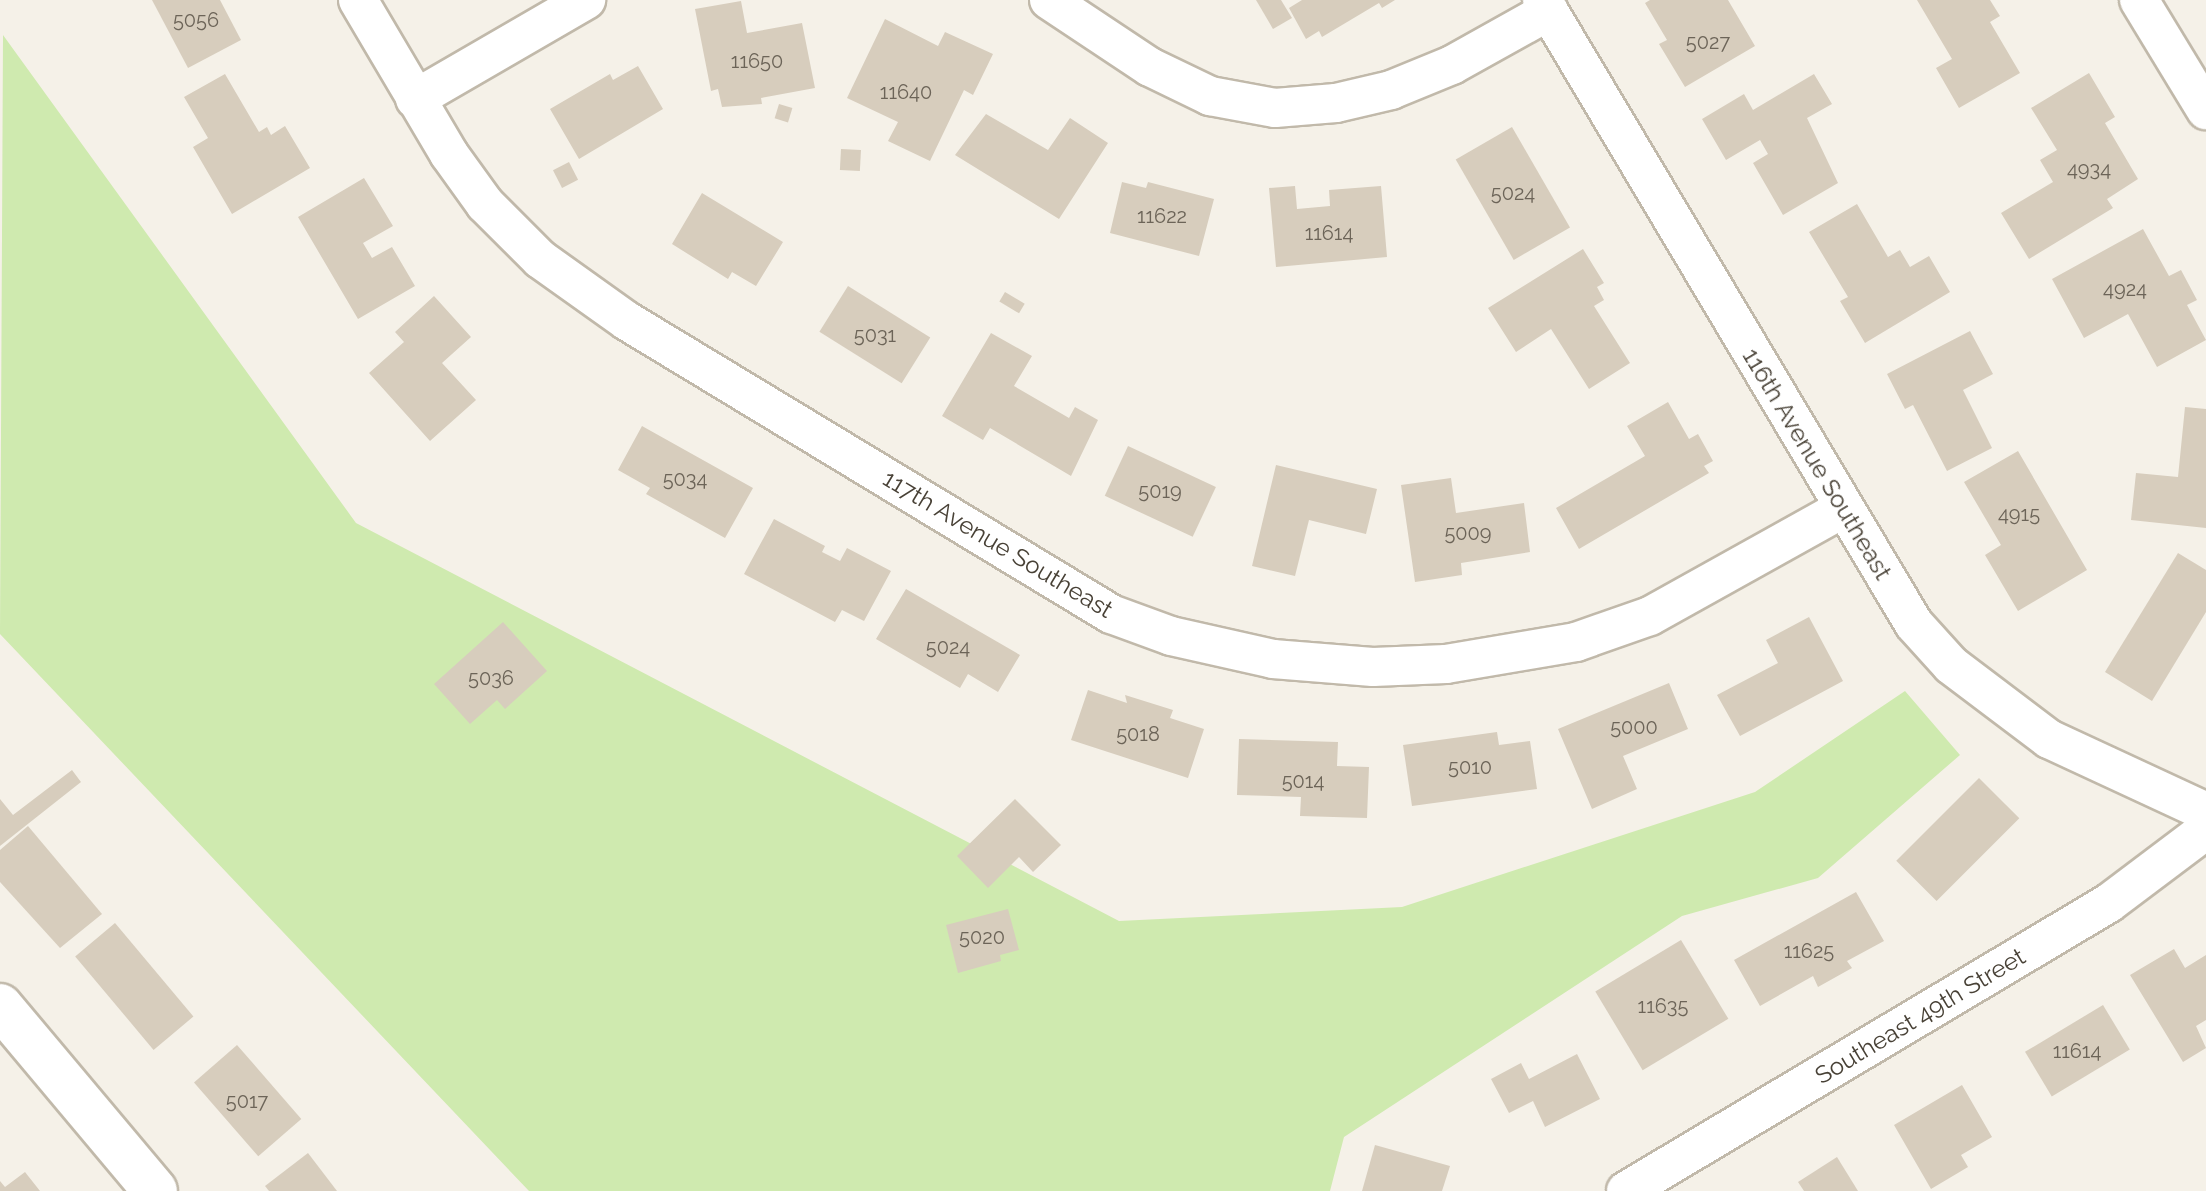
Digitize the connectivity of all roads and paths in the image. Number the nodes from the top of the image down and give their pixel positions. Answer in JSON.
{"nodes":[{"id":1,"x":358,"y":0,"type":"edge"},
{"id":2,"x":586,"y":0,"type":"edge"},
{"id":3,"x":1049,"y":0,"type":"edge"},
{"id":4,"x":2139,"y":0,"type":"edge"},
{"id":5,"x":1546,"y":5,"type":"edge"},
{"id":6,"x":415,"y":99,"type":"junction"},
{"id":7,"x":2206,"y":110,"type":"edge"},
{"id":8,"x":1842,"y":509,"type":"junction"},
{"id":9,"x":2206,"y":812,"type":"edge"},
{"id":10,"x":2206,"y":830,"type":"edge"},
{"id":11,"x":0,"y":1006,"type":"edge"},
{"id":12,"x":155,"y":1191,"type":"edge"},
{"id":13,"x":1626,"y":1191,"type":"edge"}],
"edges":[{"from":1,"to":6,"type":"street","name":"117th Avenue Southeast"},
{"from":2,"to":6,"type":"street"},
{"from":3,"to":5,"type":"street"},
{"from":4,"to":7,"type":"street"},
{"from":5,"to":8,"type":"street","name":"116th Avenue Southeast"},
{"from":6,"to":8,"type":"street","name":"117th Avenue Southeast"},
{"from":8,"to":9,"type":"street","name":"116th Avenue Southeast"},
{"from":10,"to":13,"type":"street","name":"Southeast 49th Street"},
{"from":11,"to":12,"type":"street"}]}
